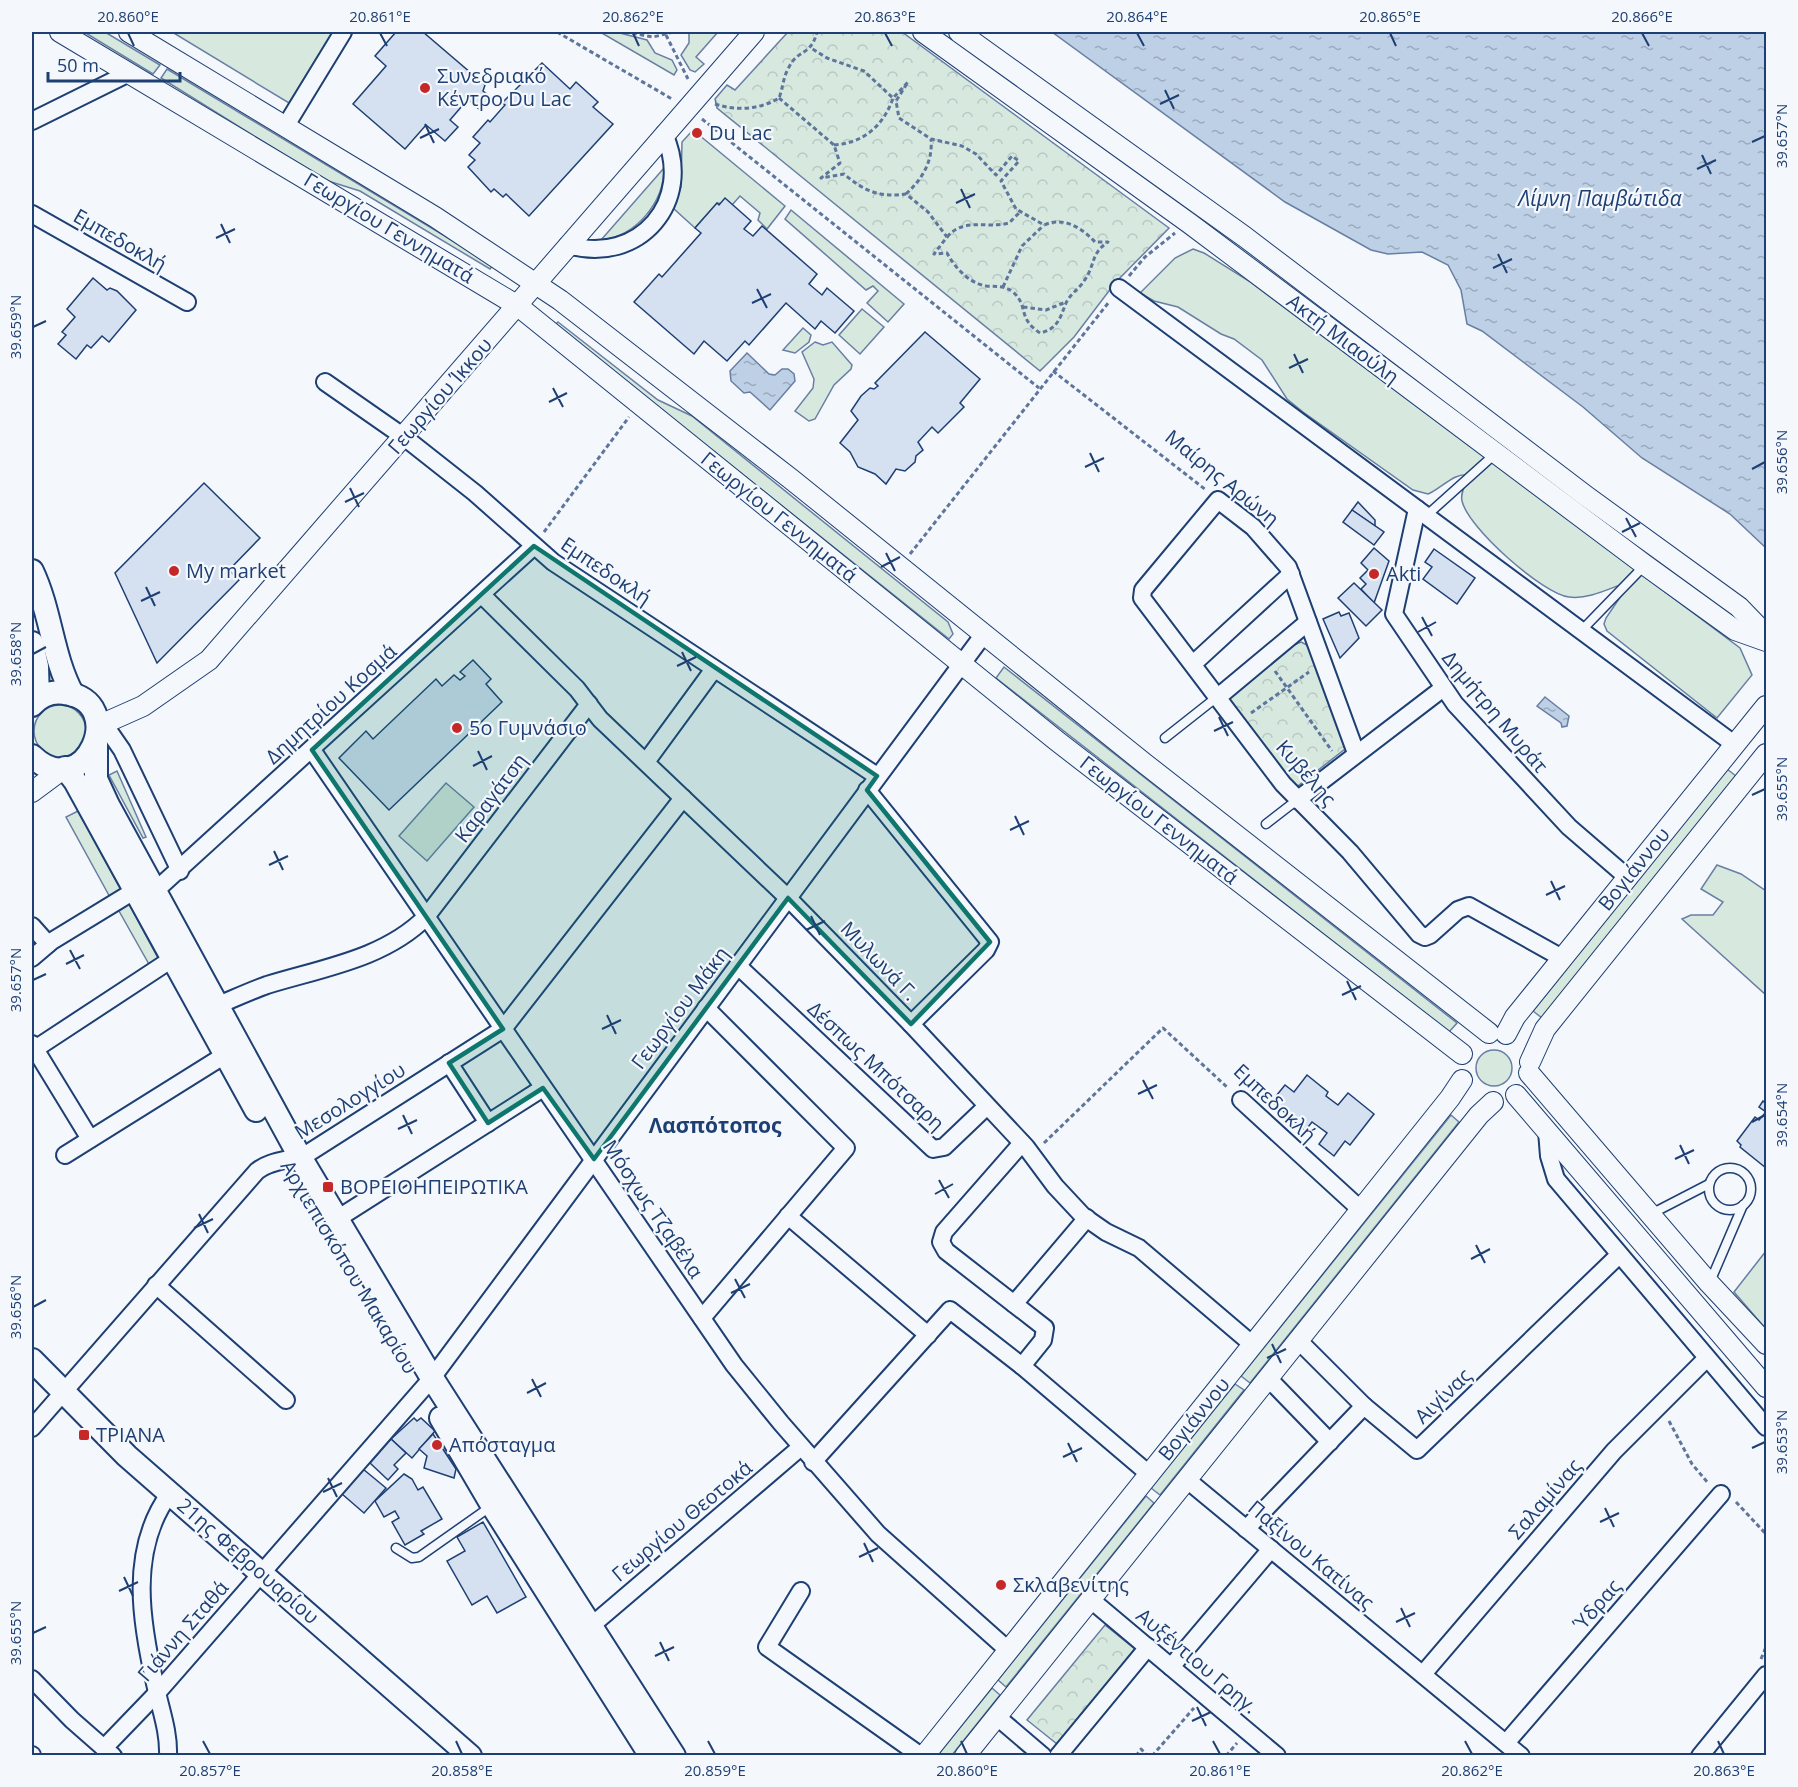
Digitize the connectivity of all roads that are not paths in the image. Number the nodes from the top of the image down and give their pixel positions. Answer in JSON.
{"nodes":[{"id":1,"x":60,"y":32,"type":"edge"},
{"id":2,"x":129,"y":32,"type":"edge"},
{"id":3,"x":344,"y":32,"type":"edge"},
{"id":4,"x":754,"y":32,"type":"edge"},
{"id":5,"x":923,"y":32,"type":"edge"},
{"id":6,"x":959,"y":32,"type":"edge"},
{"id":7,"x":129,"y":74,"type":"junction"},
{"id":8,"x":32,"y":121,"type":"edge"},
{"id":9,"x":285,"y":127,"type":"junction"},
{"id":10,"x":664,"y":134,"type":"junction"},
{"id":11,"x":32,"y":214,"type":"edge"},
{"id":12,"x":568,"y":245,"type":"junction"},
{"id":13,"x":536,"y":284,"type":"junction"},
{"id":14,"x":1119,"y":288,"type":"road end"},
{"id":15,"x":187,"y":302,"type":"dead end"},
{"id":16,"x":518,"y":306,"type":"junction"},
{"id":17,"x":325,"y":382,"type":"dead end"},
{"id":18,"x":404,"y":437,"type":"junction"},
{"id":19,"x":1495,"y":453,"type":"junction"},
{"id":20,"x":1218,"y":500,"type":"joint"},
{"id":21,"x":1422,"y":512,"type":"junction"},
{"id":22,"x":534,"y":546,"type":"junction"},
{"id":23,"x":1645,"y":565,"type":"junction"},
{"id":24,"x":32,"y":572,"type":"edge"},
{"id":25,"x":1291,"y":574,"type":"junction"},
{"id":26,"x":482,"y":595,"type":"junction"},
{"id":27,"x":1308,"y":622,"type":"junction"},
{"id":28,"x":1581,"y":631,"type":"junction"},
{"id":29,"x":984,"y":634,"type":"junction"},
{"id":30,"x":1767,"y":635,"type":"edge"},
{"id":31,"x":1767,"y":641,"type":"edge"},
{"id":32,"x":32,"y":643,"type":"edge"},
{"id":33,"x":961,"y":664,"type":"junction"},
{"id":34,"x":1193,"y":664,"type":"junction"},
{"id":35,"x":714,"y":669,"type":"junction"},
{"id":36,"x":1442,"y":689,"type":"junction"},
{"id":37,"x":73,"y":695,"type":"junction"},
{"id":38,"x":1218,"y":697,"type":"junction"},
{"id":39,"x":35,"y":702,"type":"edge"},
{"id":40,"x":589,"y":704,"type":"junction"},
{"id":41,"x":1767,"y":706,"type":"edge"},
{"id":42,"x":99,"y":731,"type":"junction"},
{"id":43,"x":1165,"y":738,"type":"dead end"},
{"id":44,"x":1734,"y":744,"type":"junction"},
{"id":45,"x":312,"y":750,"type":"junction"},
{"id":46,"x":1356,"y":753,"type":"junction"},
{"id":47,"x":1767,"y":754,"type":"edge"},
{"id":48,"x":32,"y":756,"type":"edge"},
{"id":49,"x":646,"y":762,"type":"junction"},
{"id":50,"x":64,"y":768,"type":"junction"},
{"id":51,"x":872,"y":783,"type":"junction"},
{"id":52,"x":32,"y":792,"type":"edge"},
{"id":53,"x":683,"y":798,"type":"junction"},
{"id":54,"x":1297,"y":800,"type":"junction"},
{"id":55,"x":1266,"y":824,"type":"dead end"},
{"id":56,"x":180,"y":871,"type":"junction"},
{"id":57,"x":1627,"y":877,"type":"junction"},
{"id":58,"x":145,"y":891,"type":"junction"},
{"id":59,"x":788,"y":898,"type":"junction"},
{"id":60,"x":426,"y":917,"type":"junction"},
{"id":61,"x":32,"y":926,"type":"edge"},
{"id":62,"x":48,"y":944,"type":"junction"},
{"id":63,"x":32,"y":958,"type":"edge"},
{"id":64,"x":172,"y":958,"type":"junction"},
{"id":65,"x":1562,"y":958,"type":"junction"},
{"id":66,"x":738,"y":966,"type":"junction"},
{"id":67,"x":216,"y":1006,"type":"junction"},
{"id":68,"x":706,"y":1008,"type":"junction"},
{"id":69,"x":911,"y":1024,"type":"junction"},
{"id":70,"x":503,"y":1029,"type":"junction"},
{"id":71,"x":1498,"y":1034,"type":"junction"},
{"id":72,"x":33,"y":1046,"type":"edge"},
{"id":73,"x":1462,"y":1054,"type":"junction"},
{"id":74,"x":225,"y":1055,"type":"junction"},
{"id":75,"x":449,"y":1063,"type":"junction"},
{"id":76,"x":1529,"y":1068,"type":"junction"},
{"id":77,"x":1462,"y":1080,"type":"junction"},
{"id":78,"x":543,"y":1088,"type":"junction"},
{"id":79,"x":1516,"y":1095,"type":"junction"},
{"id":80,"x":1241,"y":1100,"type":"road end"},
{"id":81,"x":1493,"y":1102,"type":"junction"},
{"id":82,"x":987,"y":1106,"type":"junction"},
{"id":83,"x":488,"y":1123,"type":"junction"},
{"id":84,"x":1547,"y":1131,"type":"junction"},
{"id":85,"x":90,"y":1139,"type":"junction"},
{"id":86,"x":1027,"y":1149,"type":"junction"},
{"id":87,"x":65,"y":1155,"type":"dead end"},
{"id":88,"x":292,"y":1159,"type":"junction"},
{"id":89,"x":594,"y":1159,"type":"junction"},
{"id":90,"x":1709,"y":1184,"type":"junction"},
{"id":91,"x":1743,"y":1204,"type":"junction"},
{"id":92,"x":1360,"y":1209,"type":"junction"},
{"id":93,"x":1650,"y":1214,"type":"junction"},
{"id":94,"x":788,"y":1216,"type":"junction"},
{"id":95,"x":1086,"y":1218,"type":"junction"},
{"id":96,"x":337,"y":1219,"type":"junction"},
{"id":97,"x":1619,"y":1255,"type":"junction"},
{"id":98,"x":1709,"y":1283,"type":"junction"},
{"id":99,"x":156,"y":1285,"type":"junction"},
{"id":100,"x":1014,"y":1304,"type":"junction"},
{"id":101,"x":702,"y":1318,"type":"junction"},
{"id":102,"x":928,"y":1335,"type":"junction"},
{"id":103,"x":1298,"y":1340,"type":"junction"},
{"id":104,"x":1767,"y":1344,"type":"edge"},
{"id":105,"x":1253,"y":1345,"type":"junction"},
{"id":106,"x":1707,"y":1358,"type":"junction"},
{"id":107,"x":32,"y":1360,"type":"edge"},
{"id":108,"x":1022,"y":1366,"type":"junction"},
{"id":109,"x":1268,"y":1378,"type":"junction"},
{"id":110,"x":428,"y":1383,"type":"junction"},
{"id":111,"x":1767,"y":1387,"type":"edge"},
{"id":112,"x":62,"y":1393,"type":"junction"},
{"id":113,"x":286,"y":1400,"type":"dead end"},
{"id":114,"x":1364,"y":1406,"type":"junction"},
{"id":115,"x":32,"y":1428,"type":"edge"},
{"id":116,"x":1767,"y":1428,"type":"edge"},
{"id":117,"x":1330,"y":1442,"type":"junction"},
{"id":118,"x":801,"y":1447,"type":"junction"},
{"id":119,"x":813,"y":1462,"type":"junction"},
{"id":120,"x":1149,"y":1474,"type":"junction"},
{"id":121,"x":1186,"y":1479,"type":"junction"},
{"id":122,"x":170,"y":1493,"type":"junction"},
{"id":123,"x":1721,"y":1494,"type":"road end"},
{"id":124,"x":492,"y":1505,"type":"junction"},
{"id":125,"x":1246,"y":1529,"type":"junction"},
{"id":126,"x":396,"y":1548,"type":"dead end"},
{"id":127,"x":1271,"y":1549,"type":"junction"},
{"id":128,"x":262,"y":1573,"type":"junction"},
{"id":129,"x":801,"y":1591,"type":"dead end"},
{"id":130,"x":1090,"y":1599,"type":"junction"},
{"id":131,"x":591,"y":1626,"type":"junction"},
{"id":132,"x":1148,"y":1647,"type":"junction"},
{"id":133,"x":1008,"y":1650,"type":"junction"},
{"id":134,"x":1172,"y":1667,"type":"junction"},
{"id":135,"x":1423,"y":1674,"type":"junction"},
{"id":136,"x":1767,"y":1675,"type":"edge"},
{"id":137,"x":32,"y":1679,"type":"edge"},
{"id":138,"x":157,"y":1693,"type":"junction"},
{"id":139,"x":996,"y":1716,"type":"junction"},
{"id":140,"x":1506,"y":1743,"type":"junction"},
{"id":141,"x":109,"y":1752,"type":"edge"},
{"id":142,"x":168,"y":1755,"type":"edge"},
{"id":143,"x":470,"y":1755,"type":"edge"},
{"id":144,"x":651,"y":1755,"type":"edge"},
{"id":145,"x":674,"y":1755,"type":"edge"},
{"id":146,"x":922,"y":1755,"type":"edge"},
{"id":147,"x":965,"y":1755,"type":"edge"},
{"id":148,"x":1043,"y":1755,"type":"edge"},
{"id":149,"x":1059,"y":1755,"type":"edge"},
{"id":150,"x":1277,"y":1755,"type":"edge"},
{"id":151,"x":1521,"y":1755,"type":"edge"},
{"id":152,"x":1700,"y":1755,"type":"edge"}],
"edges":[{"from":1,"to":7,"type":"street","name":"Γεωργίου Γεννηματά"},
{"from":2,"to":9,"type":"street","name":"Γεωργίου Γεννηματά"},
{"from":3,"to":9,"type":"street"},
{"from":4,"to":10,"type":"street","name":"Γεωργίου Ίκκου"},
{"from":5,"to":19,"type":"street","name":"Ακτή Μιαούλη"},
{"from":6,"to":30,"type":"street","name":"Ακτή Μιαούλη"},
{"from":7,"to":8,"type":"street"},
{"from":7,"to":16,"type":"street","name":"Γεωργίου Γεννηματά"},
{"from":9,"to":13,"type":"street","name":"Γεωργίου Γεννηματά"},
{"from":10,"to":12,"type":"street","name":"Γεωργίου Ίκκου"},
{"from":10,"to":12,"type":"street"},
{"from":11,"to":15,"type":"street","name":"Εμπεδοκλή"},
{"from":12,"to":13,"type":"street","name":"Γεωργίου Ίκκου"},
{"from":13,"to":16,"type":"street","name":"Γεωργίου Ίκκου"},
{"from":13,"to":29,"type":"street","name":"Γεωργίου Γεννηματά"},
{"from":14,"to":21,"type":"street"},
{"from":16,"to":18,"type":"street","name":"Γεωργίου Ίκκου"},
{"from":16,"to":33,"type":"street","name":"Γεωργίου Γεννηματά"},
{"from":17,"to":18,"type":"street","name":"Εμπεδοκλή"},
{"from":18,"to":22,"type":"street","name":"Εμπεδοκλή"},
{"from":18,"to":42,"type":"street","name":"Γεωργίου Ίκκου"},
{"from":19,"to":21,"type":"lane"},
{"from":19,"to":23,"type":"street","name":"Ακτή Μιαούλη"},
{"from":20,"to":25,"type":"street","name":"Μαίρης Αρώνη"},
{"from":20,"to":34,"type":"street","name":"Κυβέλης"},
{"from":21,"to":28,"type":"street"},
{"from":21,"to":36,"type":"street","name":"Δημήτρη Μυράτ"},
{"from":22,"to":26,"type":"street","name":"Δημητρίου Κοσμά"},
{"from":22,"to":35,"type":"street","name":"Εμπεδοκλή"},
{"from":23,"to":28,"type":"lane"},
{"from":23,"to":31,"type":"street","name":"Ακτή Μιαούλη"},
{"from":24,"to":37,"type":"main road"},
{"from":25,"to":27,"type":"street","name":"Μαίρης Αρώνη"},
{"from":25,"to":34,"type":"street"},
{"from":26,"to":40,"type":"street","name":"Μυλωνά Γ."},
{"from":26,"to":45,"type":"street","name":"Δημητρίου Κοσμά"},
{"from":27,"to":38,"type":"street"},
{"from":27,"to":46,"type":"street","name":"Μαίρης Αρώνη"},
{"from":28,"to":44,"type":"street"},
{"from":29,"to":33,"type":"street","name":"Γεωργίου Μάκη"},
{"from":29,"to":71,"type":"street","name":"Γεωργίου Γεννηματά"},
{"from":32,"to":39,"type":"main road"},
{"from":33,"to":51,"type":"street","name":"Γεωργίου Μάκη"},
{"from":33,"to":73,"type":"street","name":"Γεωργίου Γεννηματά"},
{"from":34,"to":38,"type":"street","name":"Κυβέλης"},
{"from":35,"to":49,"type":"street"},
{"from":35,"to":51,"type":"street","name":"Εμπεδοκλή"},
{"from":36,"to":46,"type":"street"},
{"from":36,"to":57,"type":"street","name":"Δημήτρη Μυράτ"},
{"from":37,"to":39,"type":"main road"},
{"from":37,"to":42,"type":"main road"},
{"from":38,"to":43,"type":"lane"},
{"from":38,"to":54,"type":"street","name":"Κυβέλης"},
{"from":40,"to":49,"type":"street","name":"Μυλωνά Γ."},
{"from":40,"to":60,"type":"street","name":"Καραγάτση"},
{"from":41,"to":44,"type":"street","name":"Βογιάννου"},
{"from":42,"to":50,"type":"main road"},
{"from":42,"to":56,"type":"street"},
{"from":42,"to":58,"type":"main road"},
{"from":44,"to":57,"type":"street","name":"Βογιάννου"},
{"from":45,"to":56,"type":"street","name":"Δημητρίου Κοσμά"},
{"from":45,"to":60,"type":"street","name":"Μόσχως Τζαβέλα"},
{"from":46,"to":54,"type":"street"},
{"from":47,"to":76,"type":"street","name":"Βογιάννου"},
{"from":48,"to":50,"type":"main road"},
{"from":49,"to":53,"type":"street","name":"Μυλωνά Γ."},
{"from":50,"to":52,"type":"street"},
{"from":50,"to":58,"type":"main road","name":"Αρχιεπισκόπου Μακαρίου"},
{"from":51,"to":59,"type":"street","name":"Γεωργίου Μάκη"},
{"from":51,"to":69,"type":"street","name":"Εμπεδοκλή"},
{"from":53,"to":59,"type":"street","name":"Μυλωνά Γ."},
{"from":53,"to":70,"type":"street","name":"Μεσολογγίου"},
{"from":54,"to":55,"type":"lane"},
{"from":54,"to":65,"type":"street","name":"Κυβέλης"},
{"from":56,"to":58,"type":"street","name":"Δημητρίου Κοσμά"},
{"from":57,"to":65,"type":"street","name":"Βογιάννου"},
{"from":58,"to":62,"type":"street","name":"Δημητρίου Κοσμά"},
{"from":58,"to":64,"type":"main road","name":"Αρχιεπισκόπου Μακαρίου"},
{"from":58,"to":67,"type":"main road"},
{"from":59,"to":66,"type":"street","name":"Γεωργίου Μάκη"},
{"from":59,"to":69,"type":"street","name":"Μυλωνά Γ."},
{"from":60,"to":67,"type":"street","name":"Καραγάτση"},
{"from":60,"to":70,"type":"street","name":"Μόσχως Τζαβέλα"},
{"from":61,"to":62,"type":"street"},
{"from":62,"to":63,"type":"street","name":"Δημητρίου Κοσμά"},
{"from":64,"to":72,"type":"street"},
{"from":64,"to":74,"type":"main road","name":"Αρχιεπισκόπου Μακαρίου"},
{"from":65,"to":71,"type":"street","name":"Βογιάννου"},
{"from":66,"to":68,"type":"street","name":"Γεωργίου Μάκη"},
{"from":66,"to":82,"type":"street","name":"Δέσπως Μπότσαρη"},
{"from":67,"to":88,"type":"main road"},
{"from":68,"to":89,"type":"street","name":"Γεωργίου Μάκη"},
{"from":68,"to":94,"type":"street"},
{"from":69,"to":82,"type":"street","name":"Μυλωνά Γ."},
{"from":70,"to":75,"type":"street","name":"Μεσολογγίου"},
{"from":70,"to":78,"type":"street","name":"Μόσχως Τζαβέλα"},
{"from":71,"to":73,"type":"street","name":"Βογιάννου"},
{"from":71,"to":76,"type":"street"},
{"from":72,"to":85,"type":"street"},
{"from":73,"to":77,"type":"street"},
{"from":74,"to":85,"type":"street"},
{"from":74,"to":88,"type":"main road","name":"Αρχιεπισκόπου Μακαρίου"},
{"from":75,"to":83,"type":"street"},
{"from":75,"to":88,"type":"street","name":"Μεσολογγίου"},
{"from":76,"to":79,"type":"street","name":"Βογιάννου"},
{"from":76,"to":93,"type":"street"},
{"from":77,"to":81,"type":"street"},
{"from":77,"to":92,"type":"street","name":"Βογιάννου"},
{"from":78,"to":83,"type":"street"},
{"from":78,"to":89,"type":"street","name":"Μόσχως Τζαβέλα"},
{"from":79,"to":81,"type":"street","name":"Βογιάννου"},
{"from":79,"to":84,"type":"street"},
{"from":80,"to":92,"type":"street","name":"Εμπεδοκλή"},
{"from":81,"to":103,"type":"street","name":"Βογιάννου"},
{"from":82,"to":86,"type":"street","name":"Μυλωνά Γ."},
{"from":83,"to":96,"type":"street"},
{"from":84,"to":97,"type":"street"},
{"from":84,"to":111,"type":"street"},
{"from":85,"to":87,"type":"street"},
{"from":86,"to":95,"type":"street","name":"Μυλωνά Γ."},
{"from":86,"to":100,"type":"street"},
{"from":88,"to":96,"type":"main road"},
{"from":88,"to":99,"type":"street","name":"Μεσολογγίου"},
{"from":88,"to":110,"type":"main road","name":"Αρχιεπισκόπου Μακαρίου"},
{"from":89,"to":101,"type":"street","name":"Μόσχως Τζαβέλα"},
{"from":89,"to":110,"type":"street","name":"Γεωργίου Μάκη"},
{"from":90,"to":91,"type":"lane"},
{"from":90,"to":91,"type":"lane"},
{"from":90,"to":93,"type":"lane"},
{"from":91,"to":98,"type":"lane"},
{"from":92,"to":105,"type":"street","name":"Βογιάννου"},
{"from":93,"to":98,"type":"street"},
{"from":94,"to":101,"type":"street"},
{"from":94,"to":102,"type":"street"},
{"from":95,"to":100,"type":"street"},
{"from":95,"to":105,"type":"street","name":"Μυλωνά Γ."},
{"from":96,"to":110,"type":"main road"},
{"from":97,"to":106,"type":"street"},
{"from":97,"to":114,"type":"street","name":"Αιγίνας"},
{"from":98,"to":104,"type":"street"},
{"from":99,"to":112,"type":"street","name":"Μεσολογγίου"},
{"from":99,"to":113,"type":"street"},
{"from":100,"to":108,"type":"street"},
{"from":101,"to":118,"type":"street","name":"Μόσχως Τζαβέλα"},
{"from":102,"to":108,"type":"street"},
{"from":102,"to":119,"type":"street"},
{"from":103,"to":109,"type":"street","name":"Βογιάννου"},
{"from":103,"to":114,"type":"street"},
{"from":105,"to":120,"type":"street","name":"Βογιάννου"},
{"from":106,"to":116,"type":"street"},
{"from":106,"to":135,"type":"street","name":"Σαλαμίνας"},
{"from":107,"to":112,"type":"main road","name":"21ης Φεβρουαρίου"},
{"from":108,"to":120,"type":"street"},
{"from":109,"to":117,"type":"street"},
{"from":109,"to":121,"type":"street","name":"Βογιάννου"},
{"from":110,"to":124,"type":"main road","name":"Αρχιεπισκόπου Μακαρίου"},
{"from":110,"to":128,"type":"street","name":"Γιάννη Σταθά"},
{"from":110,"to":131,"type":"main road"},
{"from":112,"to":115,"type":"street","name":"Μεσολογγίου"},
{"from":112,"to":122,"type":"main road","name":"21ης Φεβρουαρίου"},
{"from":114,"to":117,"type":"street"},
{"from":117,"to":125,"type":"street"},
{"from":118,"to":119,"type":"street","name":"Μόσχως Τζαβέλα"},
{"from":118,"to":131,"type":"street","name":"Γεωργίου Θεοτοκά"},
{"from":119,"to":133,"type":"street","name":"Μόσχως Τζαβέλα"},
{"from":120,"to":133,"type":"street","name":"Βογιάννου"},
{"from":121,"to":125,"type":"street","name":"Παξίνου Κατίνας"},
{"from":121,"to":130,"type":"street","name":"Βογιάννου"},
{"from":122,"to":128,"type":"main road","name":"21ης Φεβρουαρίου"},
{"from":122,"to":138,"type":"street"},
{"from":123,"to":140,"type":"street","name":"Ύδρας"},
{"from":124,"to":126,"type":"lane"},
{"from":124,"to":144,"type":"main road","name":"Αρχιεπισκόπου Μακαρίου"},
{"from":125,"to":127,"type":"street","name":"Παξίνου Κατίνας"},
{"from":127,"to":134,"type":"street"},
{"from":127,"to":135,"type":"street","name":"Παξίνου Κατίνας"},
{"from":128,"to":138,"type":"street","name":"Γιάννη Σταθά"},
{"from":128,"to":143,"type":"main road","name":"21ης Φεβρουαρίου"},
{"from":129,"to":146,"type":"street"},
{"from":130,"to":132,"type":"street","name":"Αυξέντιου Γρηγ."},
{"from":130,"to":139,"type":"street","name":"Βογιάννου"},
{"from":131,"to":145,"type":"main road"},
{"from":132,"to":134,"type":"street","name":"Αυξέντιου Γρηγ."},
{"from":132,"to":149,"type":"street"},
{"from":133,"to":146,"type":"street","name":"Βογιάννου"},
{"from":134,"to":150,"type":"street","name":"Αυξέντιου Γρηγ."},
{"from":135,"to":140,"type":"street","name":"Παξίνου Κατίνας"},
{"from":136,"to":152,"type":"street"},
{"from":137,"to":141,"type":"street"},
{"from":138,"to":141,"type":"street","name":"Γιάννη Σταθά"},
{"from":138,"to":142,"type":"street"},
{"from":139,"to":147,"type":"street","name":"Βογιάννου"},
{"from":139,"to":148,"type":"street"},
{"from":140,"to":151,"type":"street","name":"Παξίνου Κατίνας"}]}
